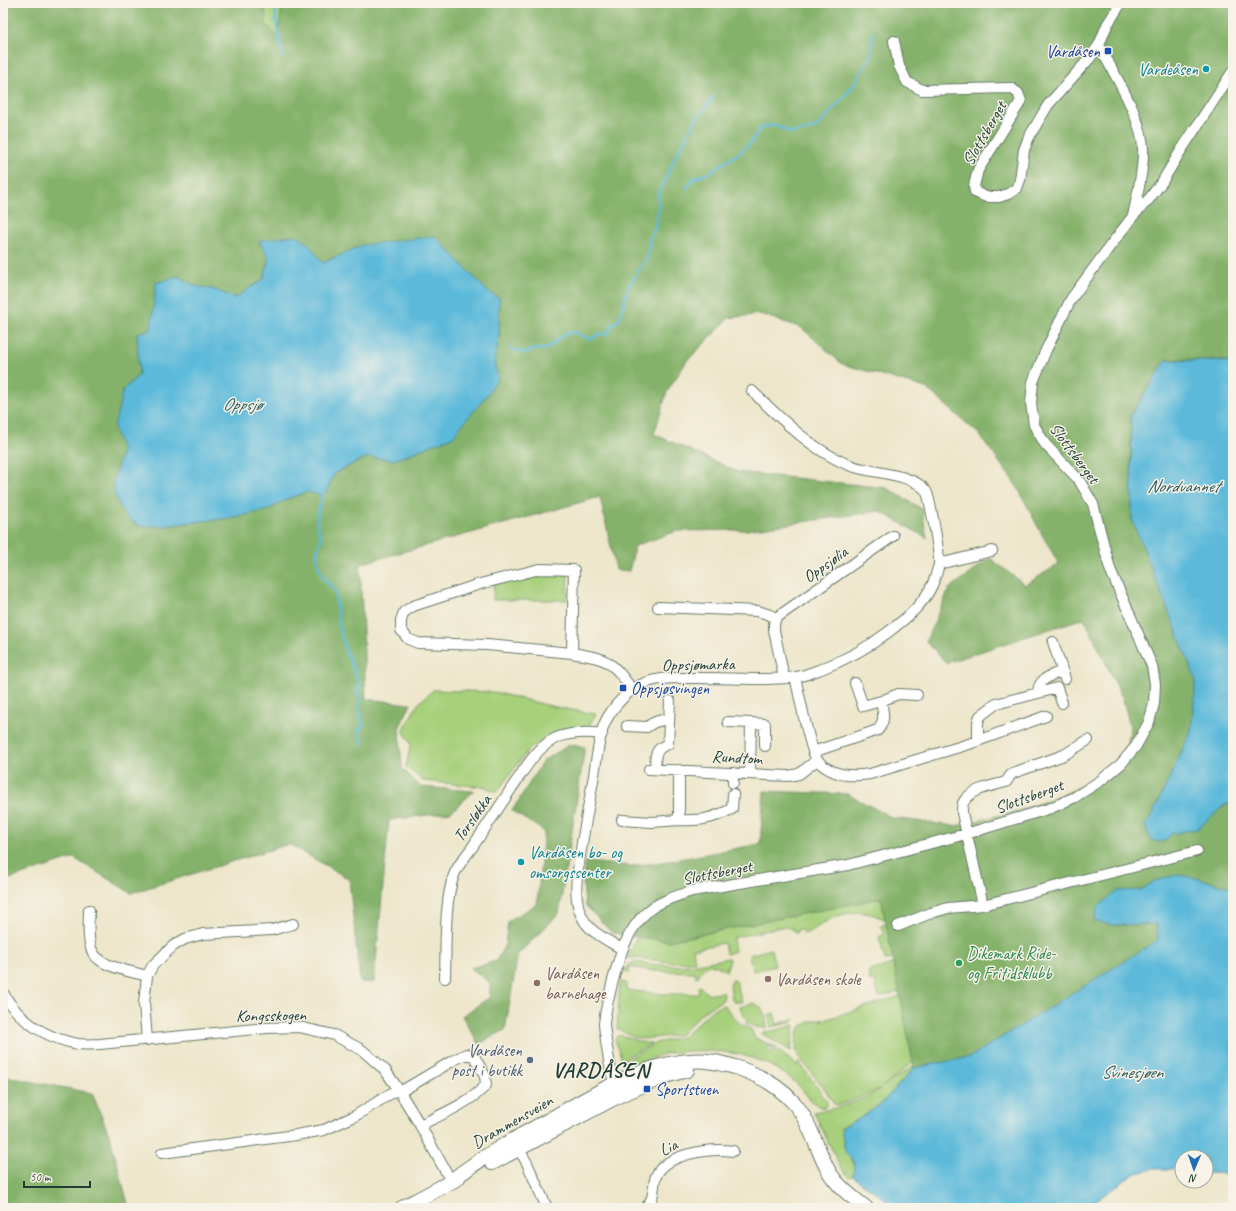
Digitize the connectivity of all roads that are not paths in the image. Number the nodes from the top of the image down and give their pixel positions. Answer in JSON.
{"nodes":[{"id":1,"x":1121,"y":3,"type":"edge"},
{"id":2,"x":894,"y":41,"type":"dead end"},
{"id":3,"x":1099,"y":45,"type":"junction"},
{"id":4,"x":1233,"y":71,"type":"edge"},
{"id":5,"x":1133,"y":216,"type":"junction"},
{"id":6,"x":752,"y":391,"type":"dead end"},
{"id":7,"x":893,"y":536,"type":"dead end"},
{"id":8,"x":992,"y":551,"type":"dead end"},
{"id":9,"x":939,"y":564,"type":"junction"},
{"id":10,"x":658,"y":607,"type":"dead end"},
{"id":11,"x":776,"y":618,"type":"junction"},
{"id":12,"x":1053,"y":642,"type":"dead end"},
{"id":13,"x":572,"y":653,"type":"junction"},
{"id":14,"x":795,"y":677,"type":"junction"},
{"id":15,"x":784,"y":678,"type":"junction"},
{"id":16,"x":855,"y":683,"type":"dead end"},
{"id":17,"x":632,"y":690,"type":"junction"},
{"id":18,"x":1038,"y":692,"type":"junction"},
{"id":19,"x":917,"y":695,"type":"dead end"},
{"id":20,"x":670,"y":701,"type":"dead end"},
{"id":21,"x":881,"y":701,"type":"junction"},
{"id":22,"x":1062,"y":703,"type":"dead end"},
{"id":23,"x":1046,"y":716,"type":"dead end"},
{"id":24,"x":669,"y":720,"type":"junction"},
{"id":25,"x":728,"y":722,"type":"dead end"},
{"id":26,"x":752,"y":723,"type":"junction"},
{"id":27,"x":627,"y":726,"type":"dead end"},
{"id":28,"x":602,"y":734,"type":"junction"},
{"id":29,"x":978,"y":740,"type":"junction"},
{"id":30,"x":1088,"y":740,"type":"dead end"},
{"id":31,"x":751,"y":745,"type":"junction"},
{"id":32,"x":815,"y":756,"type":"junction"},
{"id":33,"x":679,"y":770,"type":"junction"},
{"id":34,"x":750,"y":774,"type":"junction"},
{"id":35,"x":733,"y":794,"type":"dead end"},
{"id":36,"x":622,"y":820,"type":"dead end"},
{"id":37,"x":679,"y":820,"type":"junction"},
{"id":38,"x":966,"y":834,"type":"junction"},
{"id":39,"x":1197,"y":851,"type":"dead end"},
{"id":40,"x":983,"y":905,"type":"junction"},
{"id":41,"x":89,"y":910,"type":"dead end"},
{"id":42,"x":294,"y":924,"type":"dead end"},
{"id":43,"x":898,"y":926,"type":"dead end"},
{"id":44,"x":622,"y":949,"type":"junction"},
{"id":45,"x":147,"y":976,"type":"junction"},
{"id":46,"x":445,"y":978,"type":"dead end"},
{"id":47,"x":3,"y":993,"type":"edge"},
{"id":48,"x":148,"y":1040,"type":"junction"},
{"id":49,"x":617,"y":1089,"type":"junction"},
{"id":50,"x":399,"y":1090,"type":"junction"},
{"id":51,"x":420,"y":1125,"type":"junction"},
{"id":52,"x":516,"y":1145,"type":"junction"},
{"id":53,"x":733,"y":1151,"type":"dead end"},
{"id":54,"x":162,"y":1152,"type":"dead end"},
{"id":55,"x":451,"y":1181,"type":"junction"},
{"id":56,"x":544,"y":1207,"type":"edge"},
{"id":57,"x":402,"y":1208,"type":"edge"},
{"id":58,"x":645,"y":1208,"type":"edge"},
{"id":59,"x":866,"y":1208,"type":"edge"}],
"edges":[{"from":1,"to":3,"type":"street","name":"Slottsberget"},
{"from":2,"to":3,"type":"street","name":"Slottsberget"},
{"from":3,"to":5,"type":"street","name":"Slottsberget"},
{"from":4,"to":5,"type":"street","name":"Slottsberget"},
{"from":5,"to":38,"type":"street","name":"Slottsberget"},
{"from":6,"to":9,"type":"street","name":"Oppsjømarka"},
{"from":7,"to":11,"type":"street","name":"Oppsjølia"},
{"from":8,"to":9,"type":"street"},
{"from":9,"to":14,"type":"street","name":"Oppsjømarka"},
{"from":10,"to":11,"type":"street"},
{"from":11,"to":15,"type":"street"},
{"from":12,"to":18,"type":"street"},
{"from":13,"to":13,"type":"street"},
{"from":13,"to":17,"type":"street"},
{"from":14,"to":15,"type":"street","name":"Oppsjømarka"},
{"from":14,"to":32,"type":"street"},
{"from":15,"to":17,"type":"street","name":"Oppsjømarka"},
{"from":16,"to":21,"type":"street"},
{"from":17,"to":28,"type":"street","name":"Oppsjømarka"},
{"from":18,"to":22,"type":"street"},
{"from":18,"to":29,"type":"street"},
{"from":19,"to":21,"type":"street"},
{"from":20,"to":24,"type":"street"},
{"from":21,"to":32,"type":"street","name":"Rundtom"},
{"from":23,"to":29,"type":"street"},
{"from":24,"to":27,"type":"street"},
{"from":24,"to":33,"type":"street","name":"Rundtom"},
{"from":25,"to":26,"type":"street"},
{"from":26,"to":31,"type":"street"},
{"from":26,"to":31,"type":"street"},
{"from":28,"to":44,"type":"street","name":"Oppsjømarka"},
{"from":28,"to":46,"type":"street","name":"Torsløkka"},
{"from":29,"to":32,"type":"street"},
{"from":30,"to":38,"type":"street"},
{"from":31,"to":34,"type":"street"},
{"from":32,"to":34,"type":"street","name":"Rundtom"},
{"from":33,"to":34,"type":"street","name":"Rundtom"},
{"from":33,"to":37,"type":"street"},
{"from":35,"to":37,"type":"street"},
{"from":36,"to":37,"type":"street"},
{"from":38,"to":40,"type":"street"},
{"from":38,"to":44,"type":"street","name":"Slottsberget"},
{"from":39,"to":40,"type":"street"},
{"from":40,"to":43,"type":"street"},
{"from":41,"to":45,"type":"street"},
{"from":42,"to":45,"type":"street"},
{"from":44,"to":49,"type":"street","name":"Slottsberget"},
{"from":45,"to":48,"type":"street"},
{"from":47,"to":48,"type":"street","name":"Kongsskogen"},
{"from":48,"to":50,"type":"street","name":"Kongsskogen"},
{"from":49,"to":52,"type":"main road","name":"Drammensveien"},
{"from":49,"to":59,"type":"main road","name":"Drammensveien"},
{"from":50,"to":51,"type":"street","name":"Kongsskogen"},
{"from":50,"to":51,"type":"street"},
{"from":50,"to":54,"type":"street"},
{"from":51,"to":55,"type":"street","name":"Kongsskogen"},
{"from":52,"to":55,"type":"main road","name":"Drammensveien"},
{"from":52,"to":56,"type":"street"},
{"from":53,"to":58,"type":"street","name":"Lia"},
{"from":55,"to":57,"type":"main road","name":"Drammensveien"}]}
